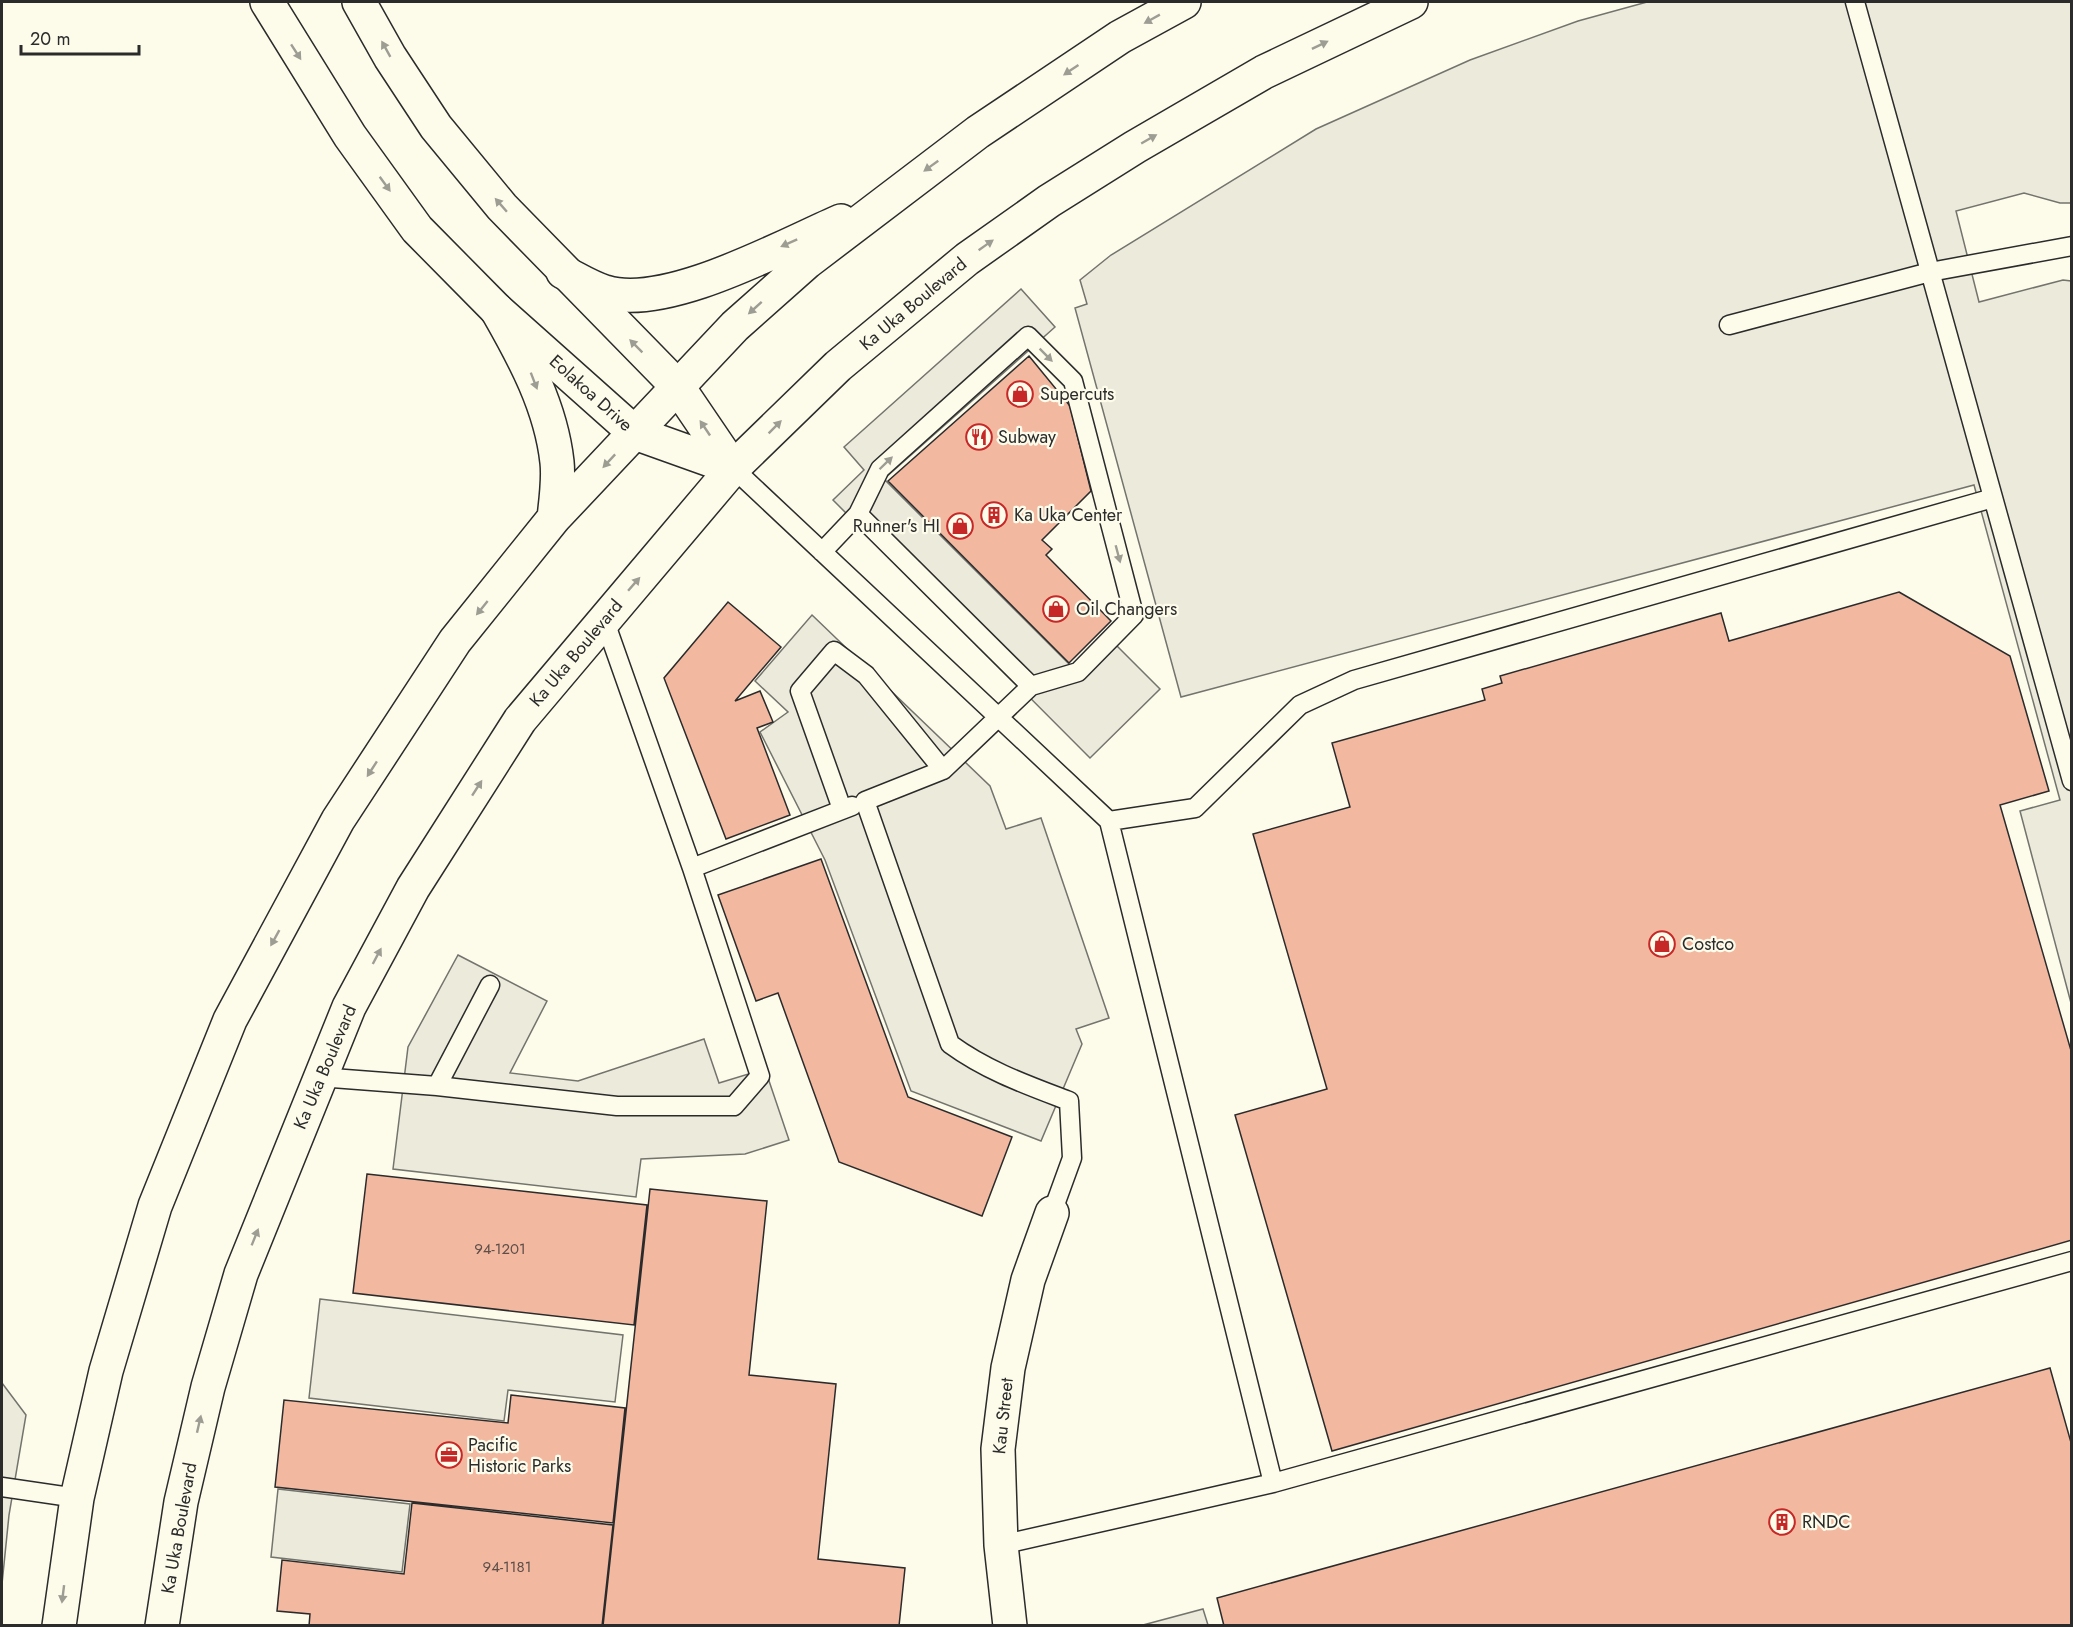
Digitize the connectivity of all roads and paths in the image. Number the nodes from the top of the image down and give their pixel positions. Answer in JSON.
{"nodes":[{"id":1,"x":267,"y":2,"type":"edge"},
{"id":2,"x":359,"y":2,"type":"edge"},
{"id":3,"x":1184,"y":2,"type":"edge"},
{"id":4,"x":1411,"y":2,"type":"edge"},
{"id":5,"x":1855,"y":2,"type":"edge"},
{"id":6,"x":881,"y":203,"type":"junction"},
{"id":7,"x":2072,"y":246,"type":"edge"},
{"id":8,"x":564,"y":272,"type":"junction"},
{"id":9,"x":1930,"y":272,"type":"junction"},
{"id":10,"x":497,"y":310,"type":"junction"},
{"id":11,"x":1729,"y":325,"type":"dead end"},
{"id":12,"x":678,"y":387,"type":"junction"},
{"id":13,"x":635,"y":433,"type":"junction"},
{"id":14,"x":733,"y":468,"type":"junction"},
{"id":15,"x":1994,"y":498,"type":"junction"},
{"id":16,"x":858,"y":514,"type":"junction"},
{"id":17,"x":554,"y":518,"type":"junction"},
{"id":18,"x":822,"y":552,"type":"junction"},
{"id":19,"x":604,"y":619,"type":"junction"},
{"id":20,"x":1031,"y":686,"type":"junction"},
{"id":21,"x":999,"y":718,"type":"junction"},
{"id":22,"x":943,"y":770,"type":"junction"},
{"id":23,"x":2072,"y":781,"type":"edge"},
{"id":24,"x":865,"y":801,"type":"junction"},
{"id":25,"x":842,"y":809,"type":"junction"},
{"id":26,"x":1109,"y":821,"type":"junction"},
{"id":27,"x":692,"y":868,"type":"junction"},
{"id":28,"x":490,"y":985,"type":"dead end"},
{"id":29,"x":319,"y":1077,"type":"junction"},
{"id":30,"x":437,"y":1086,"type":"junction"},
{"id":31,"x":1052,"y":1213,"type":"joint"},
{"id":32,"x":2072,"y":1261,"type":"edge"},
{"id":33,"x":1273,"y":1483,"type":"junction"},
{"id":34,"x":2,"y":1487,"type":"edge"},
{"id":35,"x":77,"y":1498,"type":"junction"},
{"id":36,"x":1001,"y":1545,"type":"junction"},
{"id":37,"x":59,"y":1626,"type":"edge"},
{"id":38,"x":162,"y":1626,"type":"edge"},
{"id":39,"x":1010,"y":1626,"type":"edge"}],
"edges":[{"from":1,"to":10,"type":"main road","name":"Eolakoa Drive","one_way":true},
{"from":8,"to":2,"type":"main road","one_way":true},
{"from":3,"to":6,"type":"main road","one_way":true},
{"from":14,"to":4,"type":"main road","name":"Ka Uka Boulevard","one_way":true},
{"from":5,"to":9,"type":"lane"},
{"from":6,"to":8,"type":"main road","one_way":true},
{"from":6,"to":12,"type":"main road","one_way":true},
{"from":7,"to":9,"type":"lane"},
{"from":12,"to":8,"type":"main road","one_way":true},
{"from":9,"to":11,"type":"lane"},
{"from":9,"to":15,"type":"lane"},
{"from":10,"to":13,"type":"main road","name":"Eolakoa Drive"},
{"from":10,"to":17,"type":"main road","one_way":true},
{"from":12,"to":13,"type":"main road"},
{"from":14,"to":12,"type":"main road","one_way":true},
{"from":13,"to":14,"type":"main road","name":"Eolakoa Drive"},
{"from":13,"to":17,"type":"main road","one_way":true},
{"from":14,"to":18,"type":"lane"},
{"from":19,"to":14,"type":"main road","name":"Ka Uka Boulevard","one_way":true},
{"from":15,"to":23,"type":"lane"},
{"from":15,"to":26,"type":"lane"},
{"from":16,"to":18,"type":"lane"},
{"from":16,"to":20,"type":"lane"},
{"from":16,"to":20,"type":"lane","one_way":true},
{"from":17,"to":35,"type":"main road","one_way":true},
{"from":18,"to":21,"type":"lane"},
{"from":19,"to":27,"type":"lane"},
{"from":29,"to":19,"type":"main road","name":"Ka Uka Boulevard","one_way":true},
{"from":20,"to":21,"type":"lane"},
{"from":21,"to":22,"type":"lane"},
{"from":21,"to":26,"type":"lane"},
{"from":22,"to":24,"type":"lane"},
{"from":22,"to":25,"type":"lane"},
{"from":24,"to":25,"type":"lane"},
{"from":24,"to":31,"type":"lane"},
{"from":25,"to":27,"type":"lane"},
{"from":26,"to":33,"type":"lane"},
{"from":27,"to":30,"type":"lane"},
{"from":28,"to":30,"type":"lane"},
{"from":29,"to":30,"type":"lane"},
{"from":38,"to":29,"type":"main road","name":"Ka Uka Boulevard","one_way":true},
{"from":31,"to":36,"type":"main road","name":"Kau Street"},
{"from":32,"to":33,"type":"lane"},
{"from":33,"to":36,"type":"lane"},
{"from":34,"to":35,"type":"lane"},
{"from":35,"to":37,"type":"main road","one_way":true},
{"from":36,"to":39,"type":"main road","name":"Kau Street"}]}
